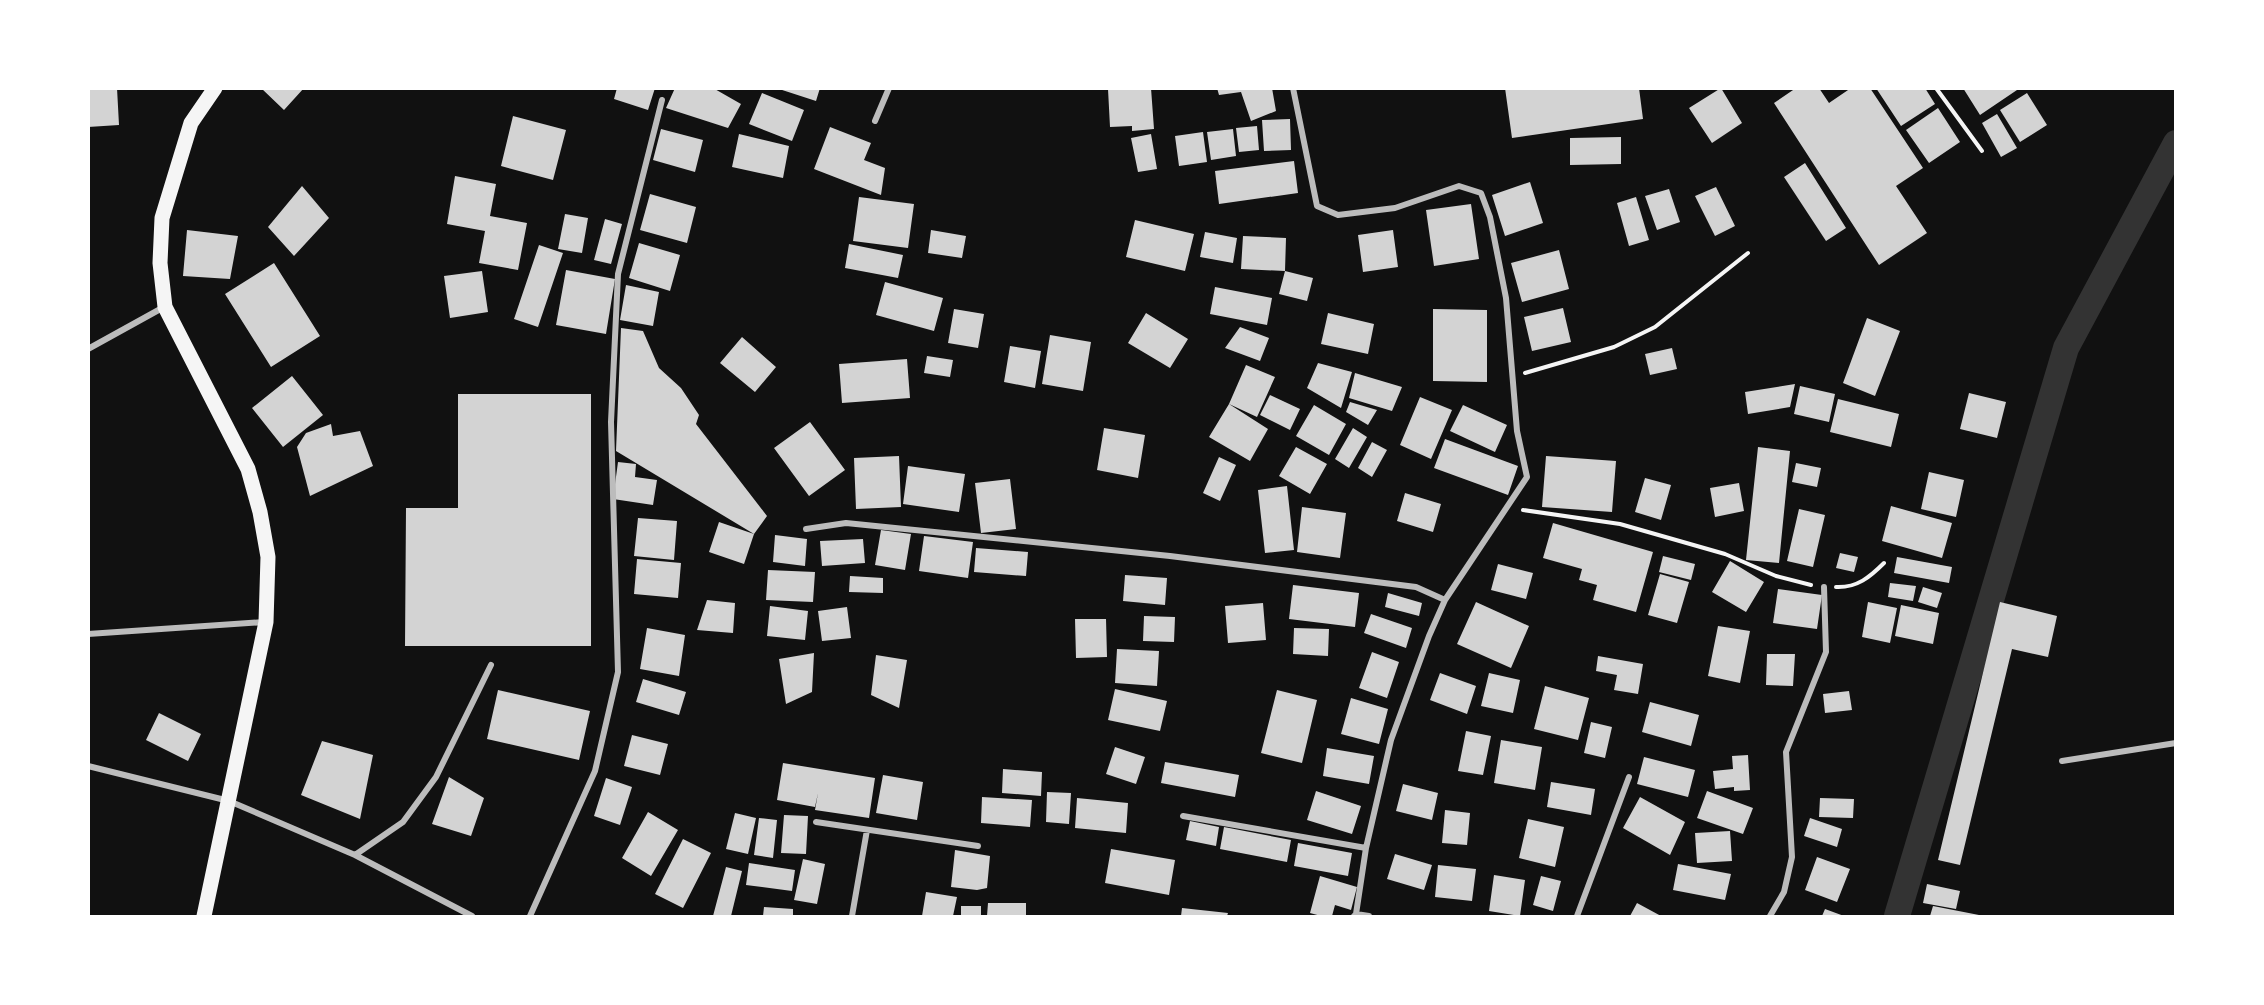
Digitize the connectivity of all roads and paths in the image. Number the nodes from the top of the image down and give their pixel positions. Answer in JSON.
{"nodes":[{"id":1,"x":215,"y":88,"type":"edge"},
{"id":2,"x":889,"y":88,"type":"edge"},
{"id":3,"x":1293,"y":88,"type":"edge"},
{"id":4,"x":1936,"y":88,"type":"edge"},
{"id":5,"x":662,"y":100,"type":"dead end"},
{"id":6,"x":875,"y":121,"type":"dead end"},
{"id":7,"x":1982,"y":151,"type":"dead end"},
{"id":8,"x":1748,"y":253,"type":"dead end"},
{"id":9,"x":165,"y":307,"type":"junction"},
{"id":10,"x":88,"y":350,"type":"edge"},
{"id":11,"x":1512,"y":377,"type":"junction"},
{"id":12,"x":1506,"y":507,"type":"junction"},
{"id":13,"x":806,"y":529,"type":"dead end"},
{"id":14,"x":1884,"y":563,"type":"dead end"},
{"id":15,"x":1824,"y":587,"type":"junction"},
{"id":16,"x":1445,"y":600,"type":"junction"},
{"id":17,"x":266,"y":622,"type":"junction"},
{"id":18,"x":88,"y":634,"type":"edge"},
{"id":19,"x":491,"y":665,"type":"dead end"},
{"id":20,"x":2175,"y":743,"type":"edge"},
{"id":21,"x":2062,"y":761,"type":"dead end"},
{"id":22,"x":88,"y":766,"type":"edge"},
{"id":23,"x":1629,"y":777,"type":"dead end"},
{"id":24,"x":229,"y":801,"type":"junction"},
{"id":25,"x":1183,"y":816,"type":"dead end"},
{"id":26,"x":816,"y":822,"type":"dead end"},
{"id":27,"x":867,"y":830,"type":"junction"},
{"id":28,"x":978,"y":846,"type":"dead end"},
{"id":29,"x":1366,"y":848,"type":"junction"},
{"id":30,"x":355,"y":855,"type":"junction"},
{"id":31,"x":1355,"y":915,"type":"edge"},
{"id":32,"x":204,"y":916,"type":"edge"},
{"id":33,"x":472,"y":916,"type":"edge"},
{"id":34,"x":530,"y":916,"type":"edge"},
{"id":35,"x":852,"y":916,"type":"edge"},
{"id":36,"x":1370,"y":916,"type":"edge"},
{"id":37,"x":1577,"y":916,"type":"edge"},
{"id":38,"x":1770,"y":916,"type":"edge"}],
"edges":[{"from":1,"to":9,"type":"main road"},
{"from":2,"to":6,"type":"street"},
{"from":3,"to":11,"type":"street"},
{"from":4,"to":7,"type":"path"},
{"from":5,"to":34,"type":"street"},
{"from":8,"to":11,"type":"path"},
{"from":9,"to":10,"type":"street"},
{"from":9,"to":17,"type":"main road"},
{"from":11,"to":12,"type":"street"},
{"from":12,"to":15,"type":"path"},
{"from":12,"to":16,"type":"street"},
{"from":13,"to":16,"type":"street"},
{"from":14,"to":15,"type":"path"},
{"from":15,"to":38,"type":"street"},
{"from":16,"to":29,"type":"street"},
{"from":17,"to":18,"type":"street"},
{"from":17,"to":24,"type":"main road"},
{"from":19,"to":30,"type":"street"},
{"from":20,"to":21,"type":"street"},
{"from":22,"to":24,"type":"street"},
{"from":23,"to":37,"type":"street"},
{"from":24,"to":30,"type":"street"},
{"from":24,"to":32,"type":"main road"},
{"from":25,"to":29,"type":"street"},
{"from":26,"to":27,"type":"street"},
{"from":27,"to":28,"type":"street"},
{"from":27,"to":35,"type":"street"},
{"from":29,"to":31,"type":"street"},
{"from":30,"to":33,"type":"street"},
{"from":31,"to":36,"type":"street"}]}
